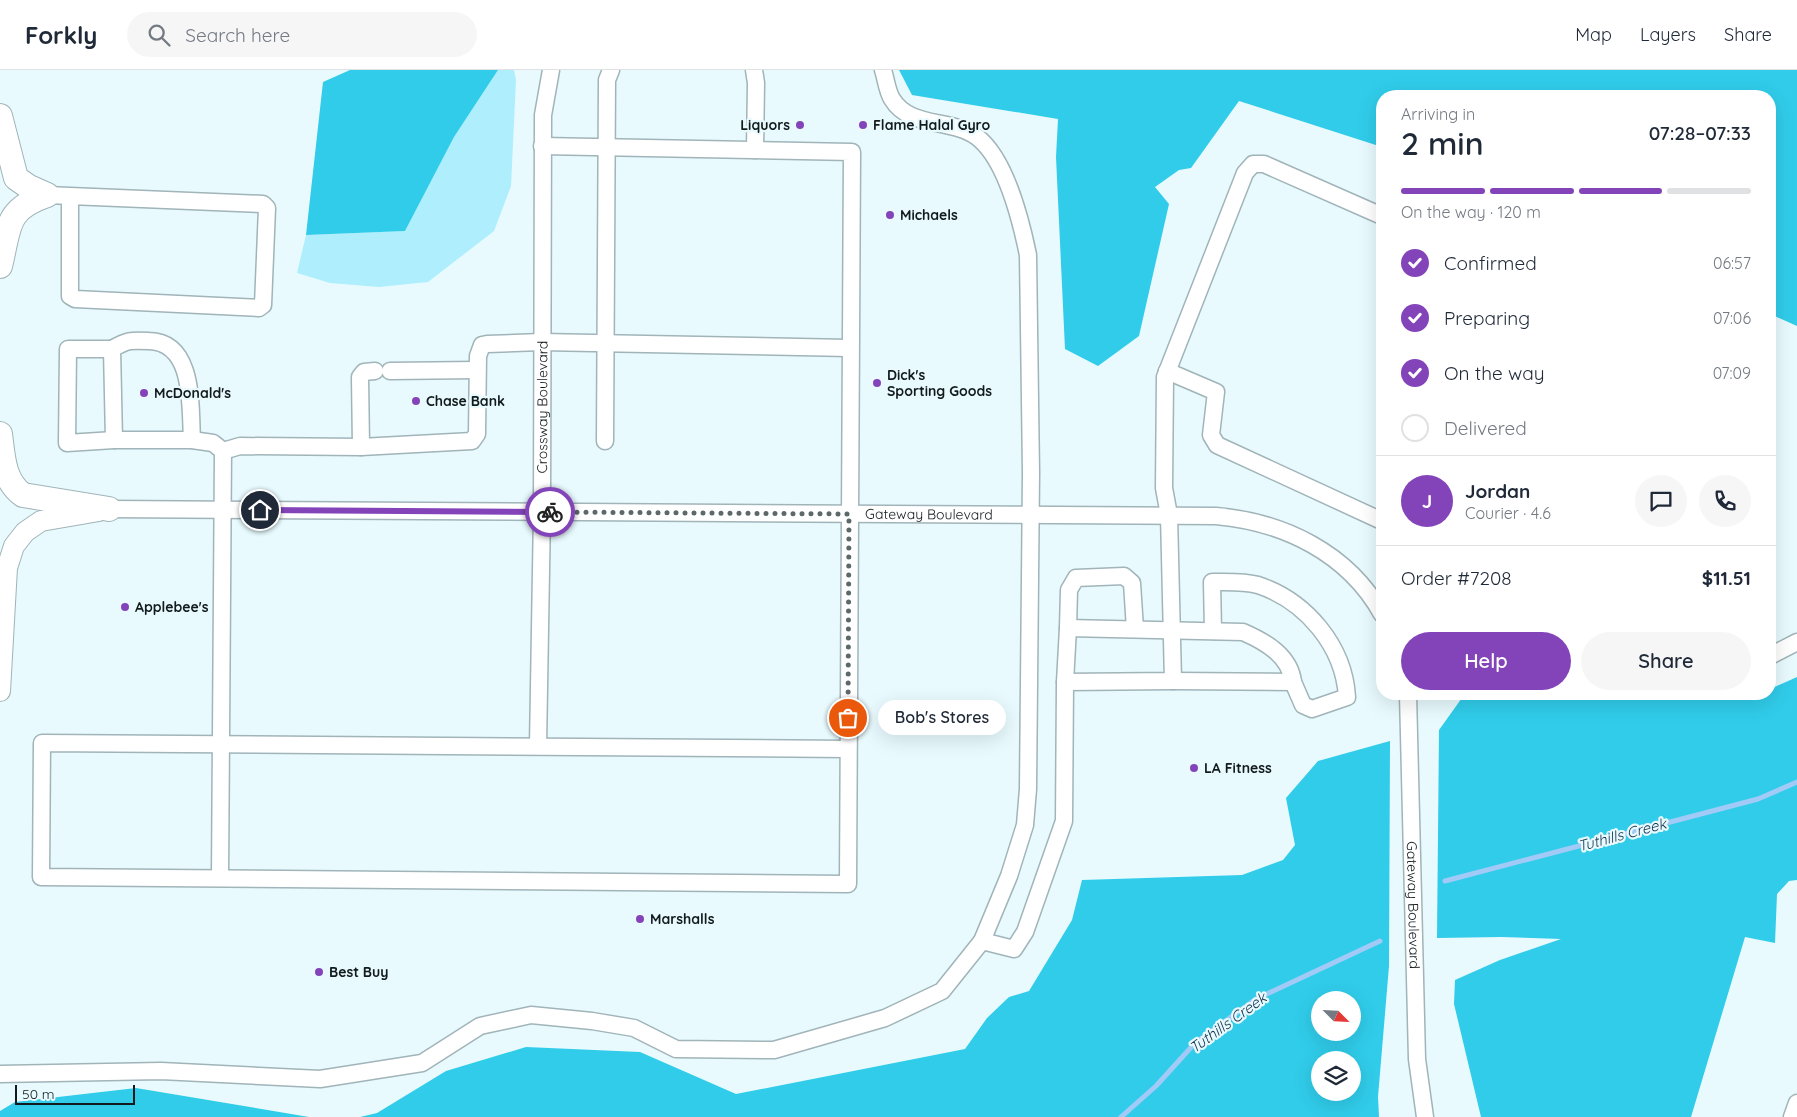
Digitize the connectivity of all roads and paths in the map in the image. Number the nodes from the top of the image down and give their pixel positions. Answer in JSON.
{"nodes":[{"id":1,"x":551,"y":70,"type":"edge"},
{"id":2,"x":611,"y":70,"type":"edge"},
{"id":3,"x":754,"y":70,"type":"edge"},
{"id":4,"x":883,"y":70,"type":"edge"},
{"id":5,"x":0,"y":116,"type":"edge"},
{"id":6,"x":542,"y":146,"type":"junction"},
{"id":7,"x":608,"y":148,"type":"junction"},
{"id":8,"x":755,"y":150,"type":"junction"},
{"id":9,"x":58,"y":195,"type":"junction"},
{"id":10,"x":1376,"y":213,"type":"edge"},
{"id":11,"x":0,"y":266,"type":"edge"},
{"id":12,"x":541,"y":342,"type":"junction"},
{"id":13,"x":606,"y":345,"type":"junction"},
{"id":14,"x":849,"y":348,"type":"junction"},
{"id":15,"x":112,"y":349,"type":"junction"},
{"id":16,"x":477,"y":370,"type":"junction"},
{"id":17,"x":1168,"y":370,"type":"junction"},
{"id":18,"x":0,"y":434,"type":"edge"},
{"id":19,"x":114,"y":440,"type":"junction"},
{"id":20,"x":192,"y":440,"type":"junction"},
{"id":21,"x":605,"y":441,"type":"dead end"},
{"id":22,"x":361,"y":447,"type":"junction"},
{"id":23,"x":223,"y":451,"type":"junction"},
{"id":24,"x":109,"y":509,"type":"junction"},
{"id":25,"x":224,"y":510,"type":"junction"},
{"id":26,"x":542,"y":512,"type":"junction"},
{"id":27,"x":849,"y":514,"type":"junction"},
{"id":28,"x":1030,"y":514,"type":"junction"},
{"id":29,"x":1169,"y":516,"type":"junction"},
{"id":30,"x":1376,"y":518,"type":"edge"},
{"id":31,"x":1376,"y":605,"type":"edge"},
{"id":32,"x":1068,"y":628,"type":"junction"},
{"id":33,"x":1135,"y":629,"type":"junction"},
{"id":34,"x":1172,"y":630,"type":"junction"},
{"id":35,"x":1212,"y":631,"type":"junction"},
{"id":36,"x":1797,"y":642,"type":"edge"},
{"id":37,"x":1776,"y":653,"type":"edge"},
{"id":38,"x":1173,"y":681,"type":"junction"},
{"id":39,"x":1066,"y":682,"type":"junction"},
{"id":40,"x":1294,"y":682,"type":"junction"},
{"id":41,"x":0,"y":691,"type":"edge"},
{"id":42,"x":1408,"y":700,"type":"edge"},
{"id":43,"x":221,"y":744,"type":"junction"},
{"id":44,"x":538,"y":746,"type":"junction"},
{"id":45,"x":848,"y":749,"type":"junction"},
{"id":46,"x":220,"y":877,"type":"junction"},
{"id":47,"x":982,"y":941,"type":"junction"},
{"id":48,"x":0,"y":1074,"type":"edge"},
{"id":49,"x":1797,"y":1103,"type":"edge"},
{"id":50,"x":1425,"y":1117,"type":"edge"},
{"id":51,"x":1792,"y":1117,"type":"edge"}],
"edges":[{"from":1,"to":6,"type":"street","name":"Crossway Boulevard"},
{"from":2,"to":7,"type":"street"},
{"from":3,"to":8,"type":"street"},
{"from":4,"to":28,"type":"street"},
{"from":5,"to":9,"type":"highway"},
{"from":6,"to":7,"type":"street"},
{"from":6,"to":12,"type":"street","name":"Crossway Boulevard"},
{"from":7,"to":8,"type":"street"},
{"from":7,"to":13,"type":"street"},
{"from":8,"to":14,"type":"street"},
{"from":9,"to":9,"type":"street"},
{"from":9,"to":11,"type":"highway"},
{"from":10,"to":17,"type":"street"},
{"from":12,"to":13,"type":"street"},
{"from":12,"to":16,"type":"street"},
{"from":12,"to":26,"type":"street","name":"Crossway Boulevard"},
{"from":13,"to":14,"type":"street"},
{"from":13,"to":21,"type":"street"},
{"from":14,"to":27,"type":"street"},
{"from":15,"to":19,"type":"street"},
{"from":15,"to":19,"type":"street"},
{"from":15,"to":20,"type":"street"},
{"from":16,"to":22,"type":"street"},
{"from":16,"to":22,"type":"street"},
{"from":17,"to":29,"type":"street"},
{"from":17,"to":30,"type":"street"},
{"from":18,"to":24,"type":"highway"},
{"from":19,"to":20,"type":"street"},
{"from":20,"to":23,"type":"street"},
{"from":22,"to":23,"type":"street"},
{"from":23,"to":25,"type":"street"},
{"from":24,"to":25,"type":"street","name":"Gateway Boulevard"},
{"from":24,"to":41,"type":"main road"},
{"from":25,"to":26,"type":"street","name":"Gateway Boulevard"},
{"from":25,"to":43,"type":"street"},
{"from":26,"to":27,"type":"street","name":"Gateway Boulevard"},
{"from":26,"to":44,"type":"street","name":"Crossway Boulevard"},
{"from":27,"to":28,"type":"street","name":"Gateway Boulevard"},
{"from":27,"to":45,"type":"street"},
{"from":28,"to":29,"type":"street","name":"Gateway Boulevard"},
{"from":28,"to":47,"type":"street"},
{"from":29,"to":31,"type":"street","name":"Gateway Boulevard"},
{"from":29,"to":34,"type":"street"},
{"from":32,"to":33,"type":"street"},
{"from":32,"to":33,"type":"street"},
{"from":32,"to":39,"type":"street"},
{"from":33,"to":34,"type":"street"},
{"from":34,"to":35,"type":"street"},
{"from":34,"to":38,"type":"street"},
{"from":35,"to":40,"type":"street"},
{"from":35,"to":40,"type":"street"},
{"from":36,"to":37,"type":"street"},
{"from":38,"to":39,"type":"street"},
{"from":38,"to":40,"type":"street"},
{"from":39,"to":47,"type":"street"},
{"from":42,"to":50,"type":"street","name":"Gateway Boulevard"},
{"from":43,"to":44,"type":"street"},
{"from":43,"to":46,"type":"street"},
{"from":43,"to":46,"type":"street"},
{"from":44,"to":45,"type":"street"},
{"from":45,"to":46,"type":"street"},
{"from":47,"to":48,"type":"street"},
{"from":49,"to":51,"type":"street"}]}
